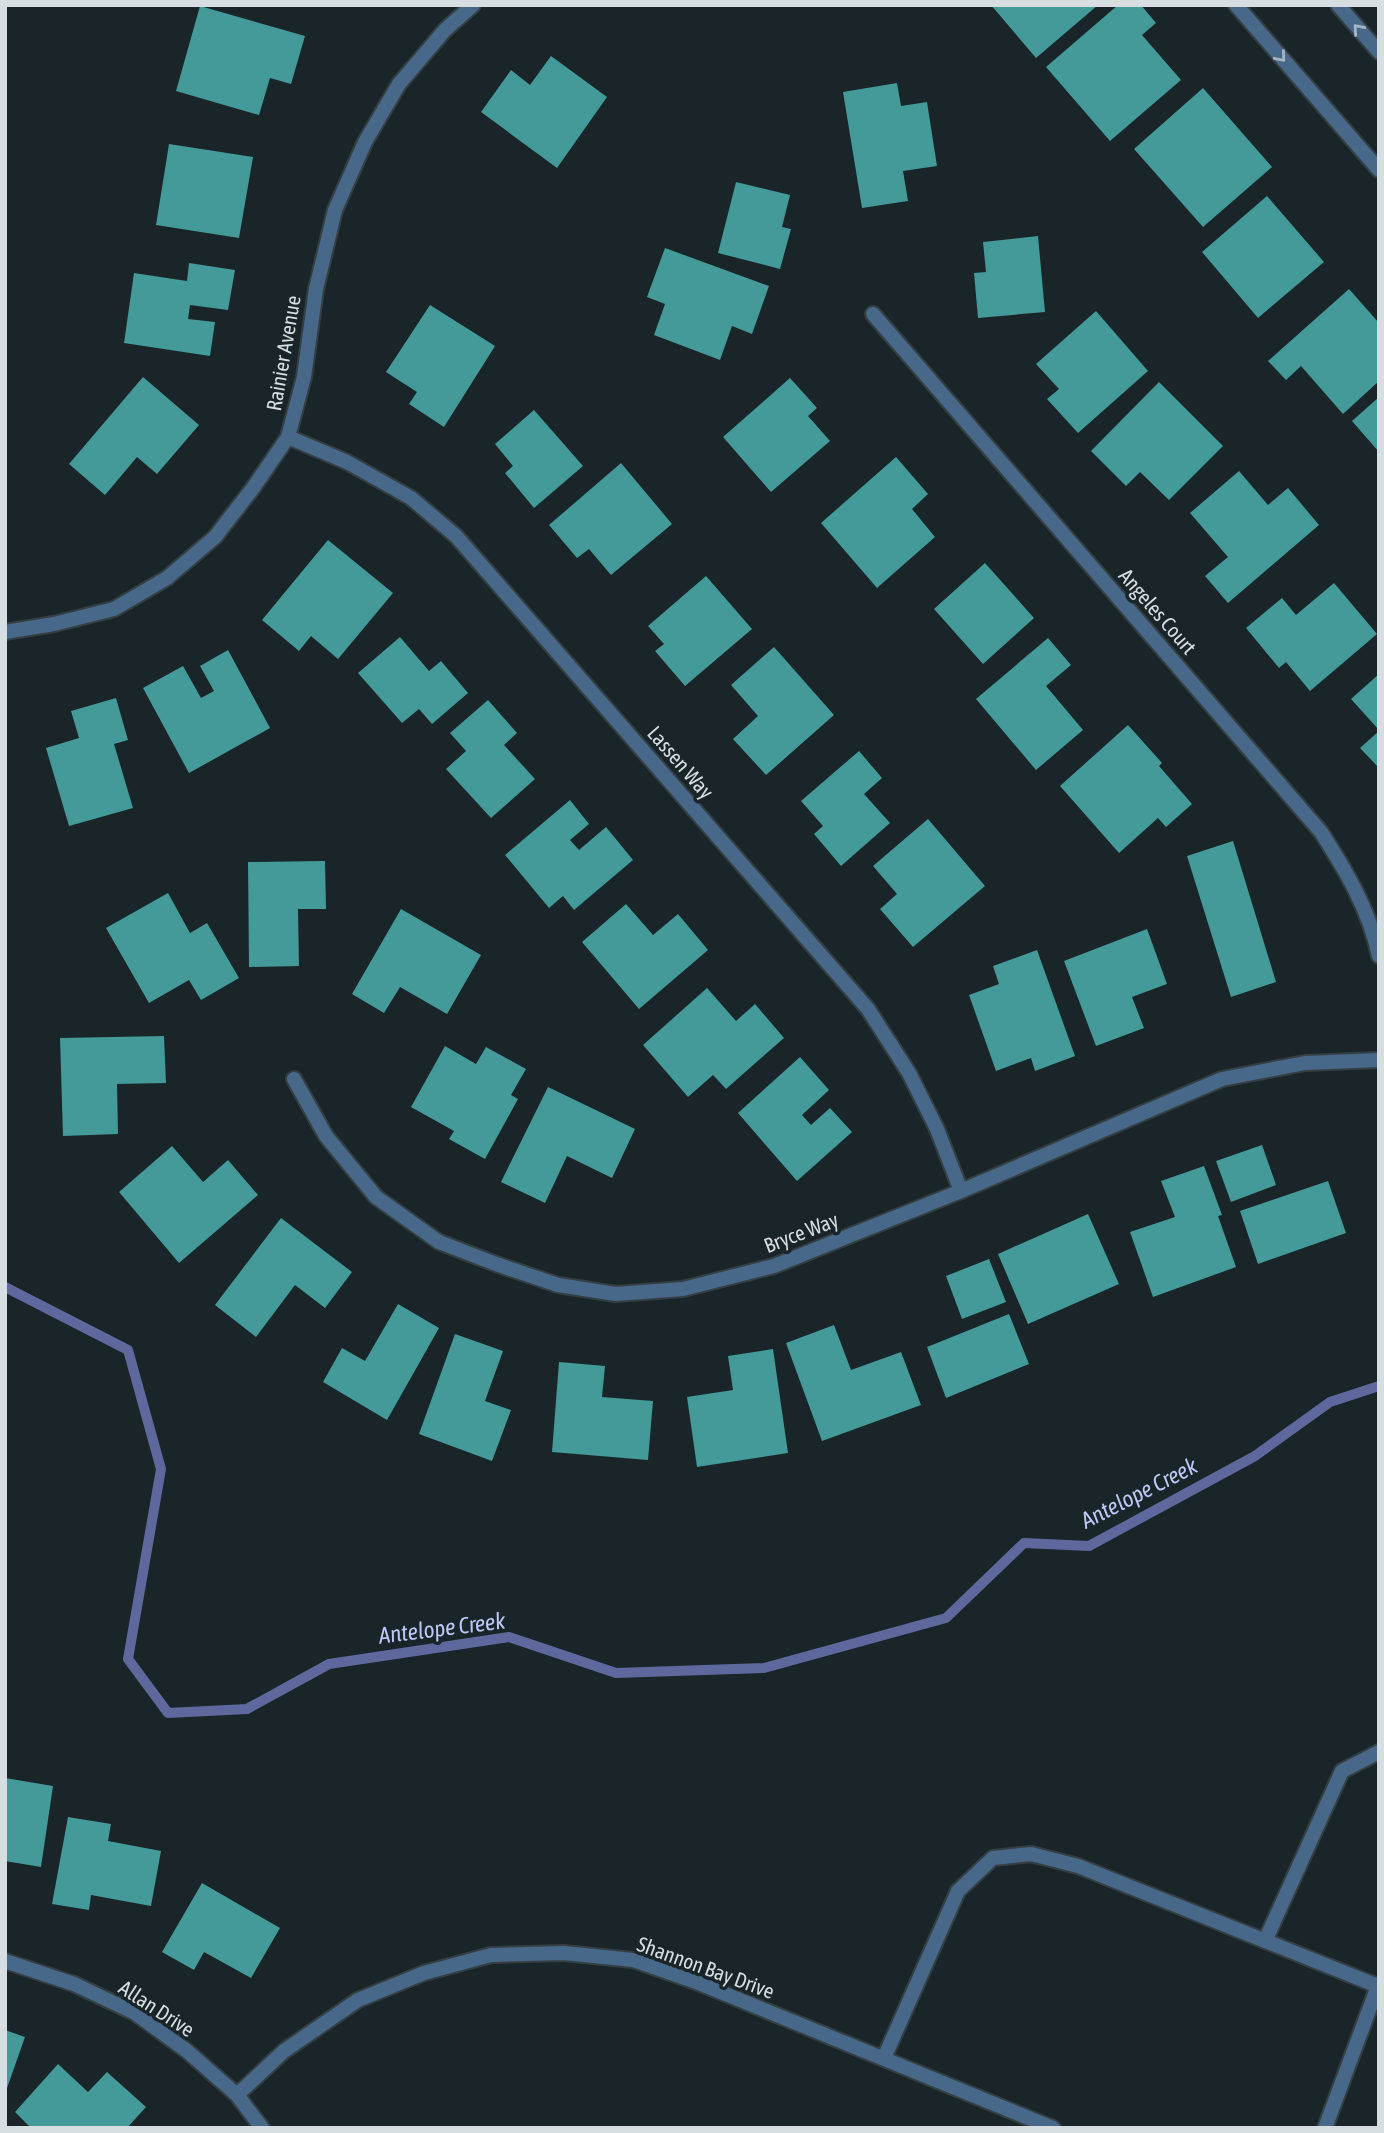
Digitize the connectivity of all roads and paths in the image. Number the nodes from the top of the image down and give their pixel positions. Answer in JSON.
{"nodes":[{"id":1,"x":473,"y":5,"type":"edge"},
{"id":2,"x":1236,"y":5,"type":"edge"},
{"id":3,"x":1338,"y":5,"type":"edge"},
{"id":4,"x":1379,"y":52,"type":"edge"},
{"id":5,"x":1379,"y":170,"type":"edge"},
{"id":6,"x":873,"y":314,"type":"dead end"},
{"id":7,"x":288,"y":437,"type":"junction"},
{"id":8,"x":5,"y":632,"type":"edge"},
{"id":9,"x":1379,"y":956,"type":"edge"},
{"id":10,"x":1379,"y":1060,"type":"edge"},
{"id":11,"x":294,"y":1079,"type":"dead end"},
{"id":12,"x":961,"y":1191,"type":"junction"},
{"id":13,"x":1379,"y":1752,"type":"edge"},
{"id":14,"x":1265,"y":1941,"type":"junction"},
{"id":15,"x":5,"y":1961,"type":"edge"},
{"id":16,"x":884,"y":2058,"type":"junction"},
{"id":17,"x":237,"y":2095,"type":"junction"},
{"id":18,"x":262,"y":2128,"type":"edge"},
{"id":19,"x":1053,"y":2128,"type":"edge"},
{"id":20,"x":1325,"y":2128,"type":"edge"}],
"edges":[{"from":1,"to":7,"type":"street","name":"Rainier Avenue"},
{"from":2,"to":5,"type":"street","one_way":true},
{"from":4,"to":3,"type":"street","one_way":true},
{"from":6,"to":9,"type":"street","name":"Angeles Court"},
{"from":7,"to":8,"type":"street","name":"Rainier Avenue"},
{"from":7,"to":12,"type":"street","name":"Lassen Way"},
{"from":10,"to":12,"type":"street","name":"Bryce Way"},
{"from":11,"to":12,"type":"street","name":"Bryce Way"},
{"from":13,"to":14,"type":"street"},
{"from":14,"to":16,"type":"street"},
{"from":14,"to":20,"type":"street"},
{"from":15,"to":17,"type":"street","name":"Allan Drive"},
{"from":16,"to":17,"type":"street","name":"Shannon Bay Drive"},
{"from":16,"to":19,"type":"street","name":"Shannon Bay Drive"},
{"from":17,"to":18,"type":"street","name":"Allan Drive"}]}
